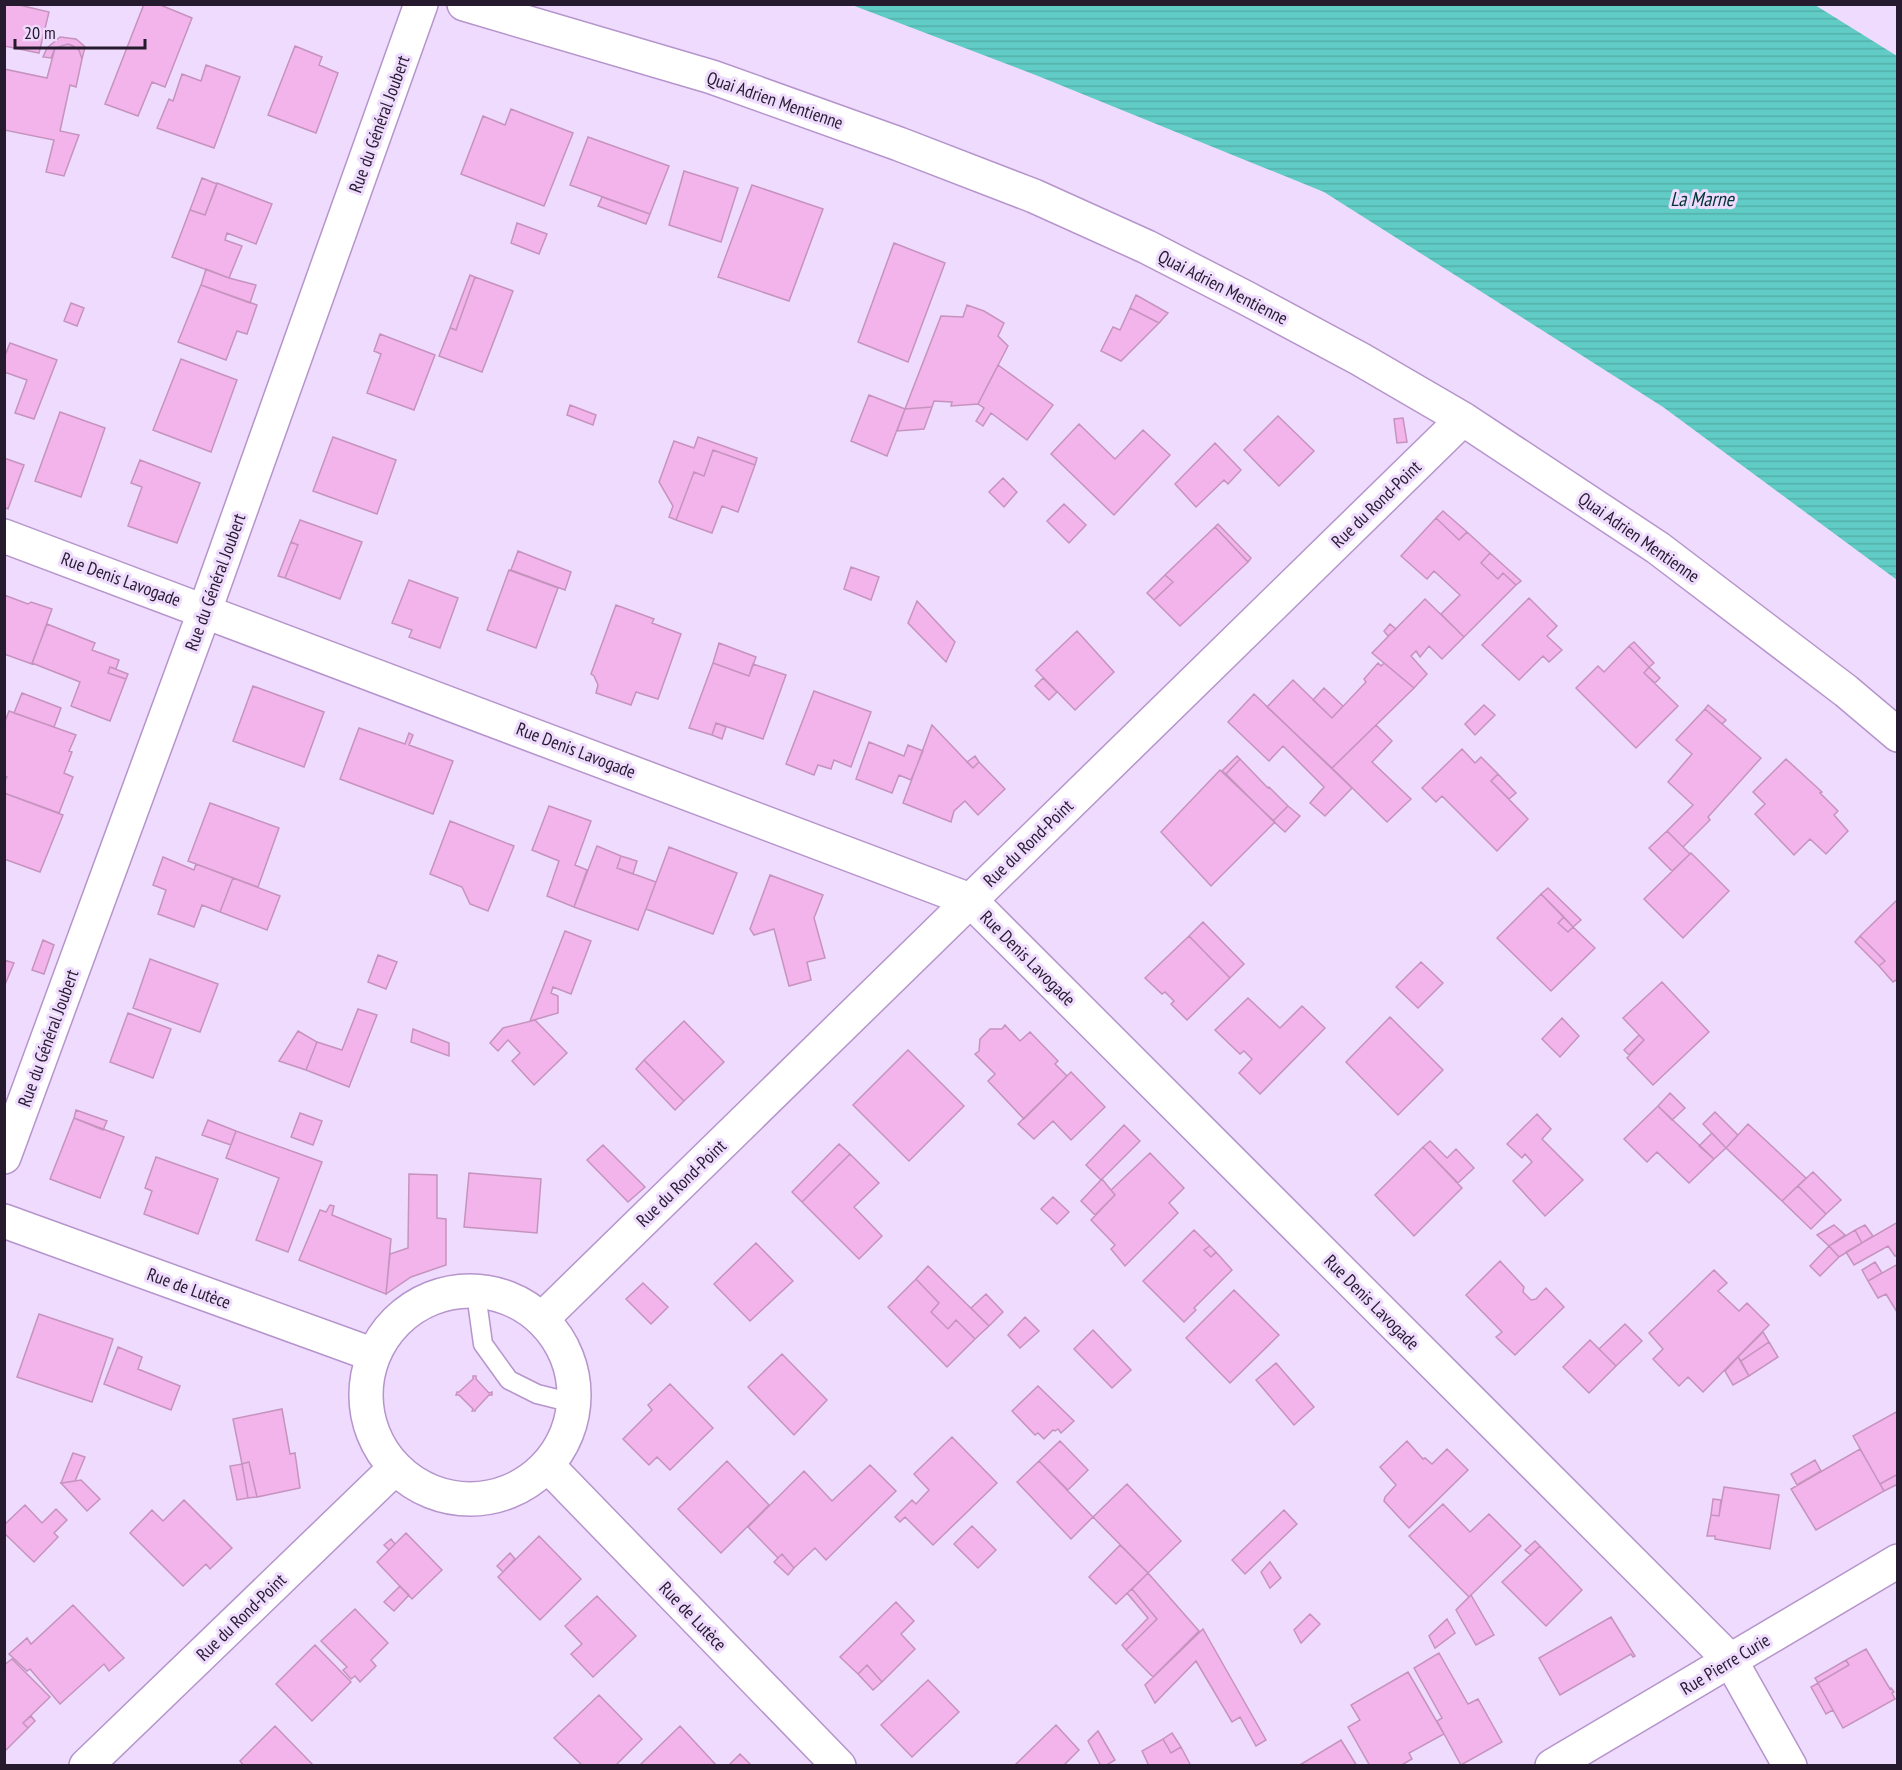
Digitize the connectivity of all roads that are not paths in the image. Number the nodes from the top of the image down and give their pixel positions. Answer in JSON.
{"nodes":[{"id":1,"x":421,"y":4,"type":"edge"},
{"id":2,"x":464,"y":4,"type":"edge"},
{"id":3,"x":1463,"y":418,"type":"junction"},
{"id":4,"x":4,"y":536,"type":"edge"},
{"id":5,"x":205,"y":610,"type":"junction"},
{"id":6,"x":1898,"y":735,"type":"edge"},
{"id":7,"x":970,"y":900,"type":"junction"},
{"id":8,"x":4,"y":1157,"type":"edge"},
{"id":9,"x":4,"y":1221,"type":"edge"},
{"id":10,"x":478,"y":1308,"type":"dead end"},
{"id":11,"x":542,"y":1319,"type":"junction"},
{"id":12,"x":374,"y":1354,"type":"junction"},
{"id":13,"x":561,"y":1400,"type":"dead end"},
{"id":14,"x":548,"y":1466,"type":"junction"},
{"id":15,"x":395,"y":1468,"type":"junction"},
{"id":16,"x":1898,"y":1561,"type":"edge"},
{"id":17,"x":1731,"y":1661,"type":"junction"},
{"id":18,"x":86,"y":1766,"type":"edge"},
{"id":19,"x":839,"y":1766,"type":"edge"},
{"id":20,"x":1552,"y":1766,"type":"edge"},
{"id":21,"x":1790,"y":1766,"type":"edge"}],
"edges":[{"from":1,"to":5,"type":"street","name":"Rue du Général Joubert"},
{"from":2,"to":3,"type":"street","name":"Quai Adrien Mentienne"},
{"from":3,"to":6,"type":"street","name":"Quai Adrien Mentienne"},
{"from":3,"to":7,"type":"street","name":"Rue du Rond-Point"},
{"from":4,"to":5,"type":"street","name":"Rue Denis Lavogade"},
{"from":5,"to":7,"type":"street","name":"Rue Denis Lavogade"},
{"from":5,"to":8,"type":"street","name":"Rue du Général Joubert"},
{"from":7,"to":11,"type":"street","name":"Rue du Rond-Point"},
{"from":7,"to":17,"type":"street","name":"Rue Denis Lavogade"},
{"from":9,"to":12,"type":"street","name":"Rue de Lutèce"},
{"from":10,"to":13,"type":"lane"},
{"from":11,"to":12,"type":"street"},
{"from":11,"to":14,"type":"street"},
{"from":12,"to":15,"type":"street"},
{"from":14,"to":15,"type":"street"},
{"from":14,"to":19,"type":"street","name":"Rue de Lutèce"},
{"from":15,"to":18,"type":"street","name":"Rue du Rond-Point"},
{"from":16,"to":17,"type":"street","name":"Rue Pierre Curie"},
{"from":17,"to":20,"type":"street","name":"Rue Pierre Curie"},
{"from":17,"to":21,"type":"street","name":"Rue Denis Lavogade"}]}
